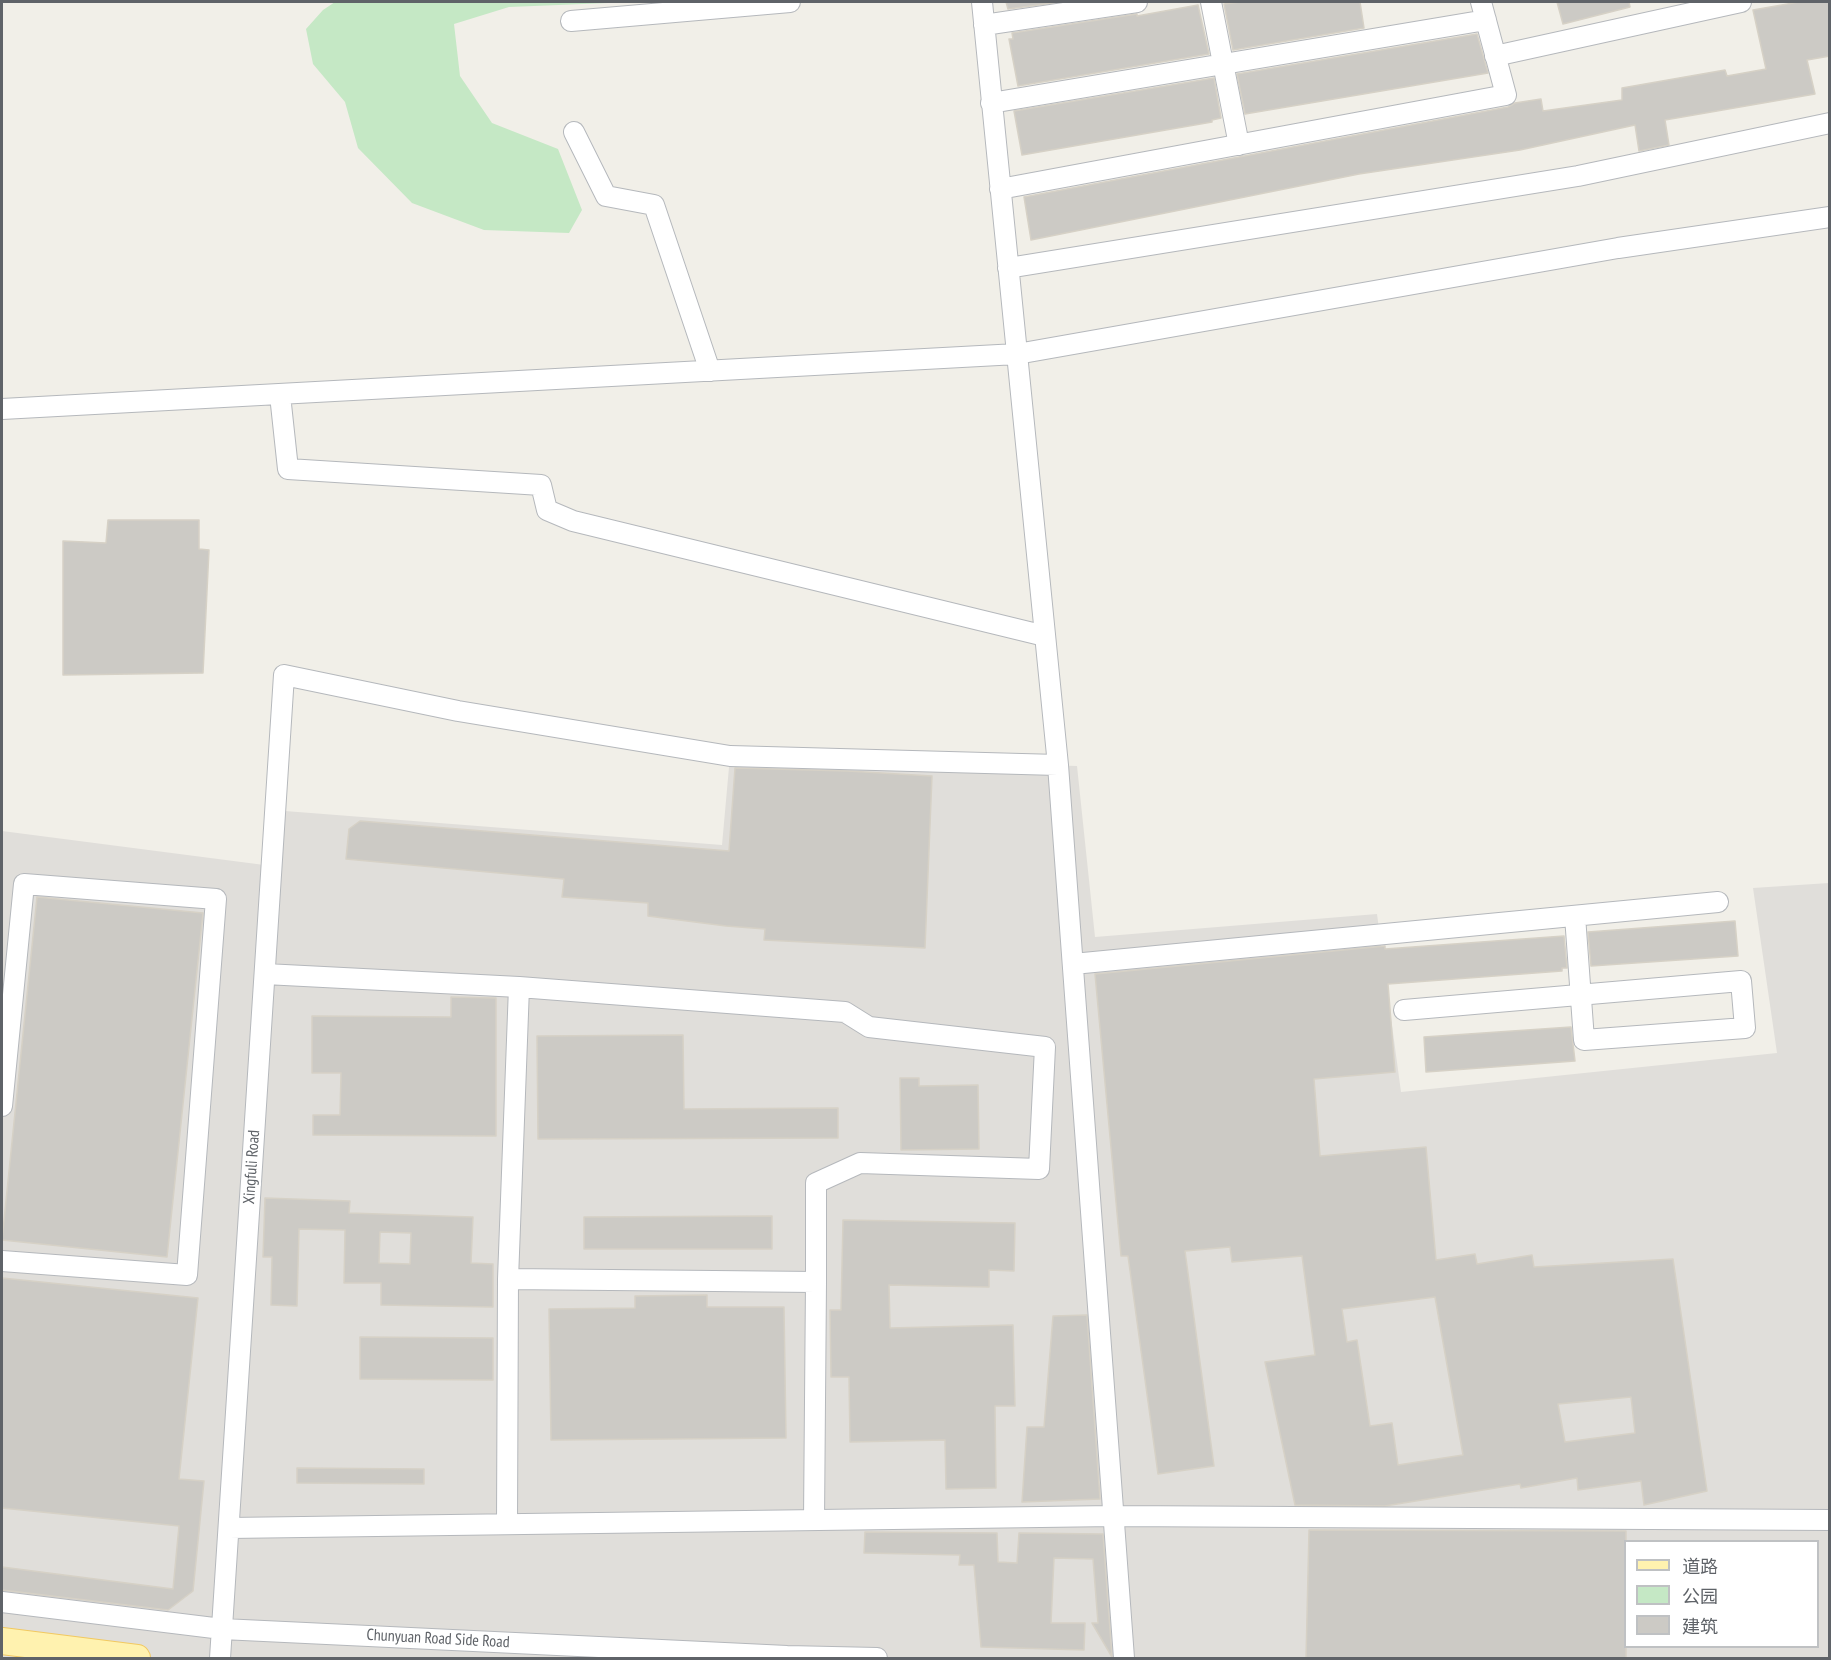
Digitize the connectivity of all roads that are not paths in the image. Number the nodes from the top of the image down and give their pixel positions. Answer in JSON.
{"nodes":[{"id":1,"x":790,"y":2,"type":"edge"},
{"id":2,"x":982,"y":2,"type":"edge"},
{"id":3,"x":1137,"y":2,"type":"edge"},
{"id":4,"x":1211,"y":2,"type":"edge"},
{"id":5,"x":1741,"y":2,"type":"edge"},
{"id":6,"x":1484,"y":10,"type":"edge"},
{"id":7,"x":571,"y":21,"type":"dead end"},
{"id":8,"x":984,"y":25,"type":"junction"},
{"id":9,"x":1495,"y":56,"type":"junction"},
{"id":10,"x":1223,"y":64,"type":"junction"},
{"id":11,"x":991,"y":103,"type":"junction"},
{"id":12,"x":1830,"y":123,"type":"edge"},
{"id":13,"x":574,"y":132,"type":"dead end"},
{"id":14,"x":1239,"y":145,"type":"junction"},
{"id":15,"x":1000,"y":189,"type":"junction"},
{"id":16,"x":1830,"y":217,"type":"edge"},
{"id":17,"x":1008,"y":268,"type":"junction"},
{"id":18,"x":1017,"y":354,"type":"junction"},
{"id":19,"x":710,"y":371,"type":"junction"},
{"id":20,"x":280,"y":394,"type":"junction"},
{"id":21,"x":2,"y":409,"type":"edge"},
{"id":22,"x":1045,"y":636,"type":"junction"},
{"id":23,"x":1058,"y":765,"type":"junction"},
{"id":24,"x":1718,"y":902,"type":"dead end"},
{"id":25,"x":1575,"y":916,"type":"junction"},
{"id":26,"x":1072,"y":964,"type":"junction"},
{"id":27,"x":265,"y":974,"type":"junction"},
{"id":28,"x":519,"y":987,"type":"junction"},
{"id":29,"x":1581,"y":995,"type":"junction"},
{"id":30,"x":1404,"y":1010,"type":"dead end"},
{"id":31,"x":2,"y":1106,"type":"edge"},
{"id":32,"x":2,"y":1261,"type":"edge"},
{"id":33,"x":508,"y":1279,"type":"junction"},
{"id":34,"x":816,"y":1282,"type":"junction"},
{"id":35,"x":1114,"y":1516,"type":"junction"},
{"id":36,"x":814,"y":1520,"type":"junction"},
{"id":37,"x":1830,"y":1520,"type":"edge"},
{"id":38,"x":507,"y":1524,"type":"junction"},
{"id":39,"x":229,"y":1528,"type":"junction"},
{"id":40,"x":2,"y":1602,"type":"edge"},
{"id":41,"x":222,"y":1629,"type":"junction"},
{"id":42,"x":2,"y":1641,"type":"edge"},
{"id":43,"x":137,"y":1659,"type":"edge"},
{"id":44,"x":220,"y":1659,"type":"edge"},
{"id":45,"x":876,"y":1659,"type":"edge"},
{"id":46,"x":1124,"y":1659,"type":"edge"}],
"edges":[{"from":1,"to":7,"type":"street"},
{"from":2,"to":8,"type":"street"},
{"from":3,"to":8,"type":"street"},
{"from":4,"to":10,"type":"street"},
{"from":5,"to":9,"type":"street"},
{"from":6,"to":9,"type":"street"},
{"from":6,"to":10,"type":"street"},
{"from":8,"to":11,"type":"street"},
{"from":9,"to":14,"type":"street"},
{"from":10,"to":11,"type":"street"},
{"from":10,"to":14,"type":"street"},
{"from":11,"to":15,"type":"street"},
{"from":12,"to":17,"type":"street"},
{"from":13,"to":19,"type":"street"},
{"from":14,"to":15,"type":"street"},
{"from":15,"to":17,"type":"street"},
{"from":16,"to":18,"type":"street"},
{"from":17,"to":18,"type":"street"},
{"from":18,"to":19,"type":"street"},
{"from":18,"to":22,"type":"street"},
{"from":19,"to":20,"type":"street"},
{"from":20,"to":21,"type":"street"},
{"from":20,"to":22,"type":"street"},
{"from":22,"to":23,"type":"street"},
{"from":23,"to":26,"type":"street"},
{"from":23,"to":27,"type":"street","name":"Xingfuli Road"},
{"from":24,"to":25,"type":"street"},
{"from":25,"to":26,"type":"street"},
{"from":25,"to":29,"type":"street"},
{"from":26,"to":35,"type":"street"},
{"from":27,"to":28,"type":"street"},
{"from":27,"to":39,"type":"street","name":"Xingfuli Road"},
{"from":28,"to":33,"type":"street"},
{"from":28,"to":34,"type":"street"},
{"from":29,"to":29,"type":"street"},
{"from":29,"to":30,"type":"street"},
{"from":31,"to":32,"type":"street"},
{"from":33,"to":34,"type":"street"},
{"from":33,"to":38,"type":"street"},
{"from":34,"to":36,"type":"street"},
{"from":35,"to":36,"type":"street"},
{"from":35,"to":37,"type":"street"},
{"from":35,"to":46,"type":"street"},
{"from":36,"to":38,"type":"street"},
{"from":38,"to":39,"type":"street"},
{"from":39,"to":41,"type":"street","name":"Xingfuli Road"},
{"from":40,"to":41,"type":"street","name":"Chunyuan Road Side Road"},
{"from":41,"to":44,"type":"street","name":"Xingfuli Road"},
{"from":41,"to":45,"type":"street","name":"Chunyuan Road Side Road"},
{"from":42,"to":43,"type":"main road"}]}
